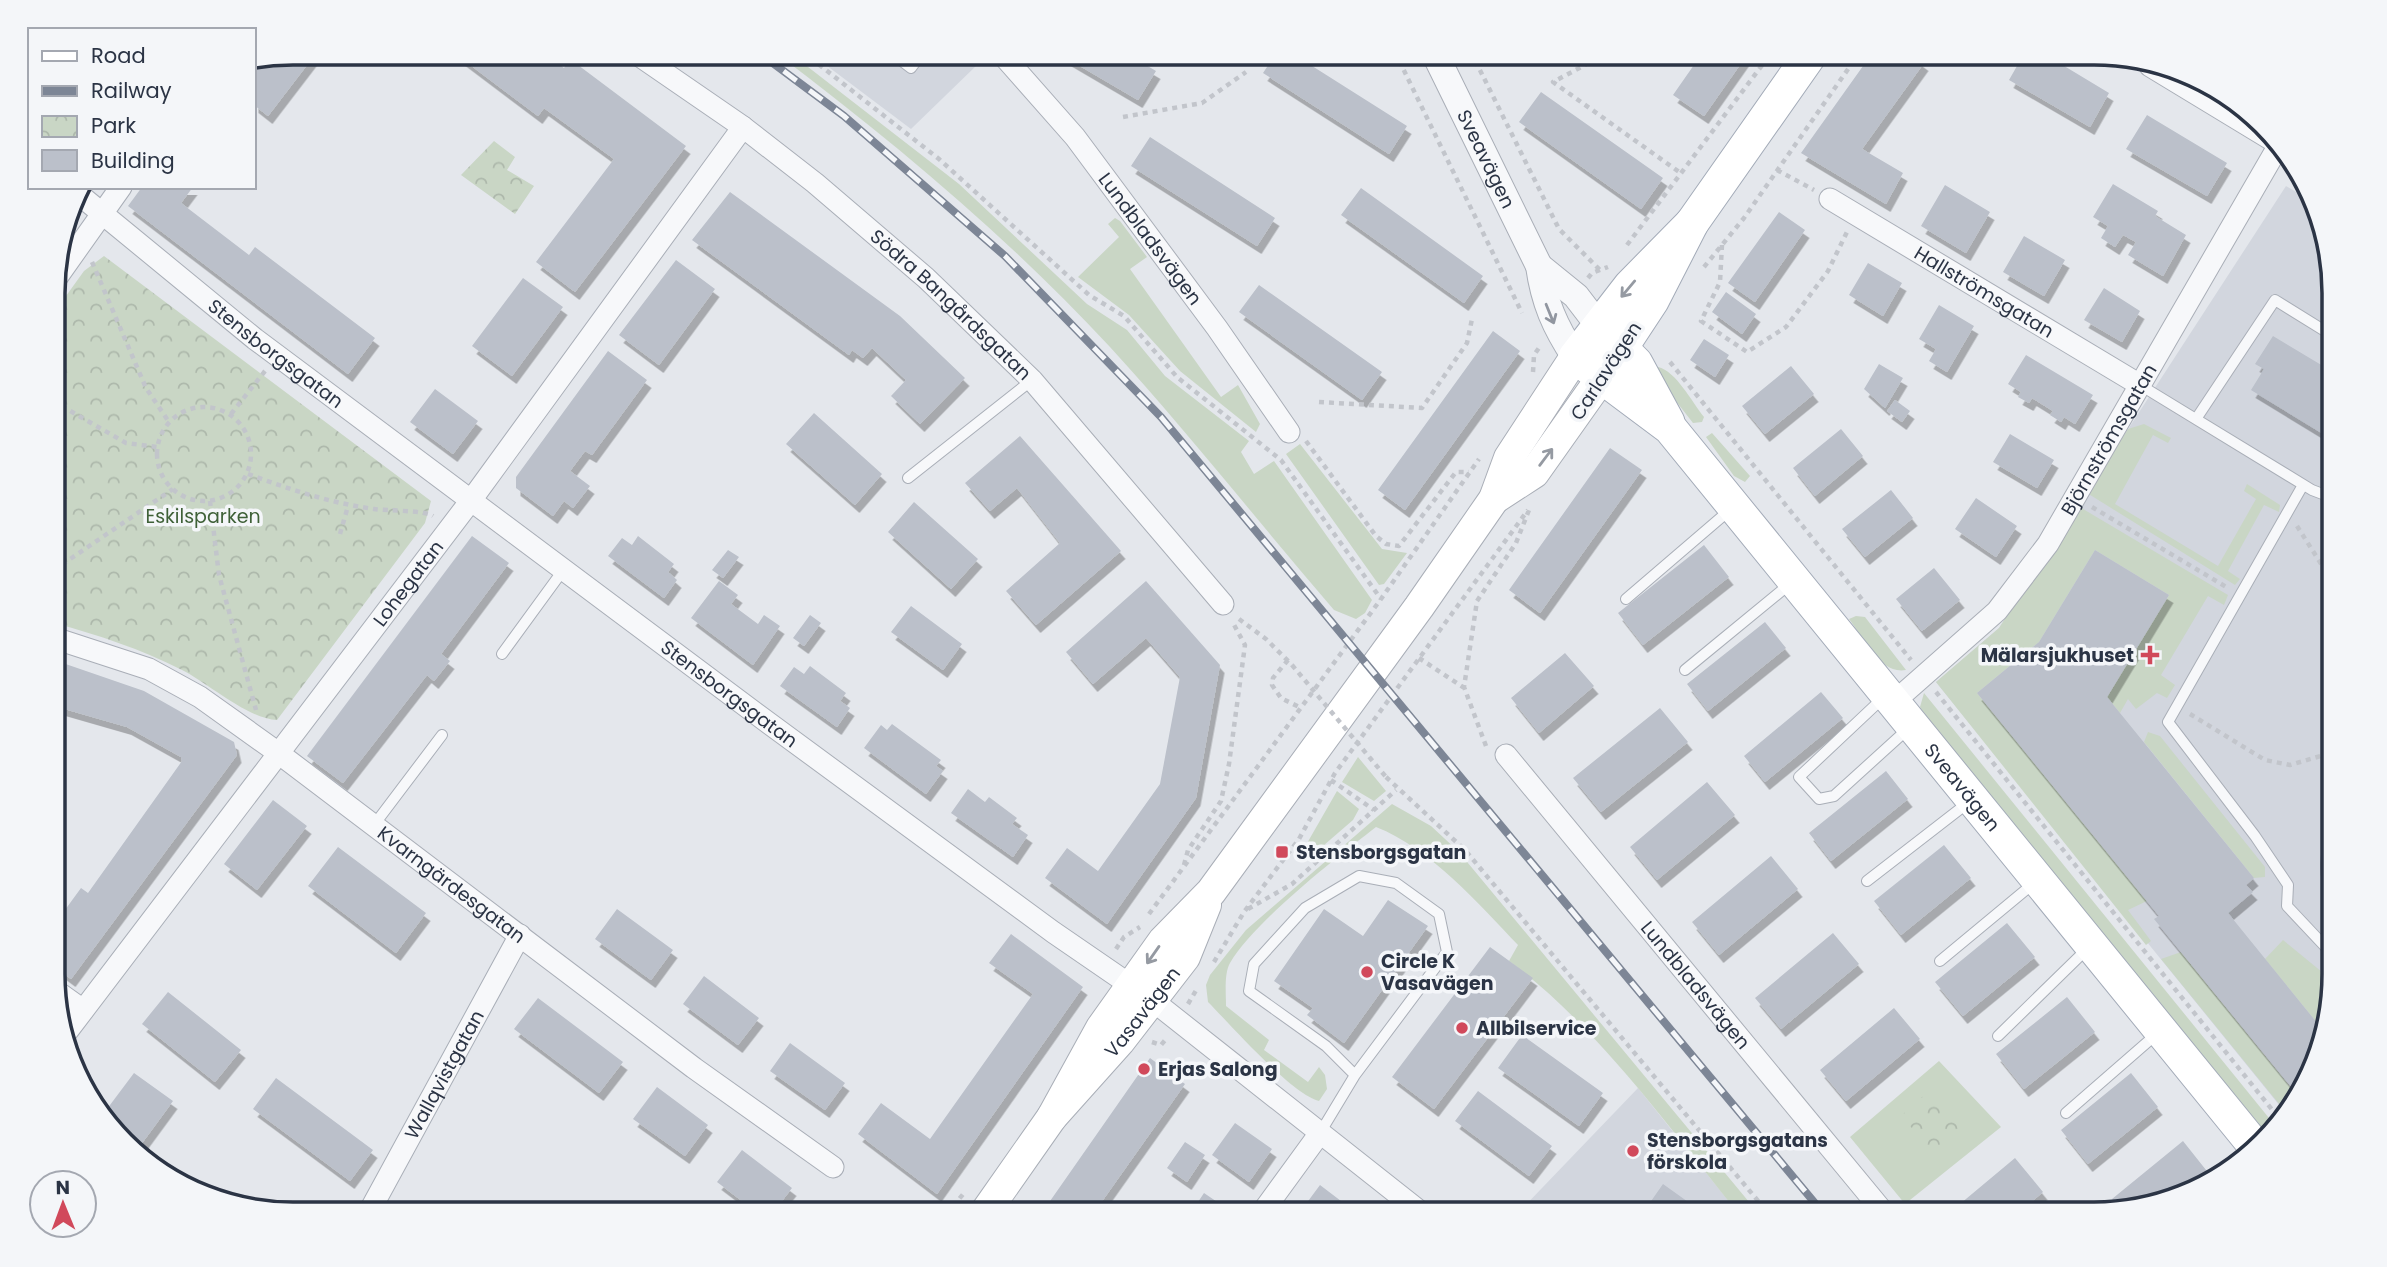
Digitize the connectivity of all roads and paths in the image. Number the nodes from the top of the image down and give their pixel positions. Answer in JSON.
{"nodes":[{"id":1,"x":653,"y":65,"type":"edge"},
{"id":2,"x":820,"y":65,"type":"edge"},
{"id":3,"x":1011,"y":65,"type":"edge"},
{"id":4,"x":1401,"y":65,"type":"edge"},
{"id":5,"x":1440,"y":65,"type":"edge"},
{"id":6,"x":1477,"y":65,"type":"edge"},
{"id":7,"x":1585,"y":65,"type":"edge"},
{"id":8,"x":1762,"y":65,"type":"edge"},
{"id":9,"x":1803,"y":65,"type":"edge"},
{"id":10,"x":1851,"y":65,"type":"edge"},
{"id":11,"x":1245,"y":72,"type":"dead end"},
{"id":12,"x":2173,"y":79,"type":"edge"},
{"id":13,"x":1123,"y":117,"type":"dead end"},
{"id":14,"x":2249,"y":125,"type":"edge"},
{"id":15,"x":743,"y":127,"type":"junction"},
{"id":16,"x":2274,"y":153,"type":"edge"},
{"id":17,"x":1777,"y":170,"type":"junction"},
{"id":18,"x":1682,"y":174,"type":"junction"},
{"id":19,"x":120,"y":189,"type":"edge"},
{"id":20,"x":85,"y":199,"type":"edge"},
{"id":21,"x":1830,"y":199,"type":"joint"},
{"id":22,"x":103,"y":212,"type":"junction"},
{"id":23,"x":1856,"y":214,"type":"junction"},
{"id":24,"x":1722,"y":244,"type":"junction"},
{"id":25,"x":79,"y":246,"type":"junction"},
{"id":26,"x":1619,"y":256,"type":"dead end"},
{"id":27,"x":67,"y":263,"type":"edge"},
{"id":28,"x":1539,"y":266,"type":"junction"},
{"id":29,"x":1600,"y":270,"type":"dead end"},
{"id":30,"x":1698,"y":273,"type":"dead end"},
{"id":31,"x":1472,"y":319,"type":"dead end"},
{"id":32,"x":1528,"y":326,"type":"dead end"},
{"id":33,"x":2322,"y":329,"type":"edge"},
{"id":34,"x":1610,"y":337,"type":"junction"},
{"id":35,"x":1533,"y":338,"type":"dead end"},
{"id":36,"x":1538,"y":350,"type":"dead end"},
{"id":37,"x":277,"y":355,"type":"junction"},
{"id":38,"x":1665,"y":355,"type":"dead end"},
{"id":39,"x":1575,"y":357,"type":"junction"},
{"id":40,"x":1602,"y":377,"type":"junction"},
{"id":41,"x":1032,"y":380,"type":"junction"},
{"id":42,"x":2140,"y":385,"type":"junction"},
{"id":43,"x":1319,"y":402,"type":"dead end"},
{"id":44,"x":65,"y":408,"type":"edge"},
{"id":45,"x":231,"y":414,"type":"junction"},
{"id":46,"x":2196,"y":418,"type":"junction"},
{"id":47,"x":169,"y":422,"type":"junction"},
{"id":48,"x":1671,"y":428,"type":"junction"},
{"id":49,"x":1289,"y":432,"type":"joint"},
{"id":50,"x":157,"y":447,"type":"junction"},
{"id":51,"x":1485,"y":449,"type":"dead end"},
{"id":52,"x":1469,"y":472,"type":"junction"},
{"id":53,"x":247,"y":474,"type":"junction"},
{"id":54,"x":908,"y":478,"type":"dead end"},
{"id":55,"x":2303,"y":485,"type":"junction"},
{"id":56,"x":173,"y":489,"type":"junction"},
{"id":57,"x":2322,"y":493,"type":"edge"},
{"id":58,"x":2076,"y":497,"type":"junction"},
{"id":59,"x":472,"y":499,"type":"junction"},
{"id":60,"x":1494,"y":499,"type":"junction"},
{"id":61,"x":210,"y":501,"type":"junction"},
{"id":62,"x":1736,"y":505,"type":"junction"},
{"id":63,"x":348,"y":506,"type":"junction"},
{"id":64,"x":2288,"y":511,"type":"junction"},
{"id":65,"x":448,"y":530,"type":"junction"},
{"id":66,"x":340,"y":534,"type":"dead end"},
{"id":67,"x":65,"y":563,"type":"edge"},
{"id":68,"x":2322,"y":568,"type":"edge"},
{"id":69,"x":565,"y":569,"type":"junction"},
{"id":70,"x":1796,"y":579,"type":"junction"},
{"id":71,"x":2241,"y":596,"type":"junction"},
{"id":72,"x":1381,"y":599,"type":"junction"},
{"id":73,"x":1626,"y":599,"type":"dead end"},
{"id":74,"x":1223,"y":604,"type":"junction"},
{"id":75,"x":65,"y":642,"type":"edge"},
{"id":76,"x":502,"y":654,"type":"dead end"},
{"id":77,"x":1419,"y":658,"type":"junction"},
{"id":78,"x":1290,"y":662,"type":"junction"},
{"id":79,"x":1685,"y":670,"type":"dead end"},
{"id":80,"x":1924,"y":676,"type":"junction"},
{"id":81,"x":1464,"y":687,"type":"junction"},
{"id":82,"x":1357,"y":694,"type":"joint"},
{"id":83,"x":1899,"y":706,"type":"junction"},
{"id":84,"x":1301,"y":708,"type":"junction"},
{"id":85,"x":2177,"y":709,"type":"junction"},
{"id":86,"x":251,"y":733,"type":"junction"},
{"id":87,"x":442,"y":734,"type":"dead end"},
{"id":88,"x":277,"y":752,"type":"junction"},
{"id":89,"x":1506,"y":755,"type":"joint"},
{"id":90,"x":2322,"y":756,"type":"edge"},
{"id":91,"x":1331,"y":780,"type":"junction"},
{"id":92,"x":1396,"y":790,"type":"junction"},
{"id":93,"x":1974,"y":798,"type":"junction"},
{"id":94,"x":1374,"y":810,"type":"junction"},
{"id":95,"x":374,"y":825,"type":"junction"},
{"id":96,"x":1184,"y":867,"type":"junction"},
{"id":97,"x":2039,"y":879,"type":"junction"},
{"id":98,"x":1867,"y":881,"type":"dead end"},
{"id":99,"x":1244,"y":912,"type":"junction"},
{"id":100,"x":520,"y":936,"type":"junction"},
{"id":101,"x":2322,"y":944,"type":"edge"},
{"id":102,"x":2092,"y":945,"type":"junction"},
{"id":103,"x":1118,"y":947,"type":"dead end"},
{"id":104,"x":1940,"y":961,"type":"dead end"},
{"id":105,"x":1207,"y":973,"type":"dead end"},
{"id":106,"x":1141,"y":992,"type":"junction"},
{"id":107,"x":67,"y":998,"type":"edge"},
{"id":108,"x":83,"y":1010,"type":"junction"},
{"id":109,"x":71,"y":1026,"type":"edge"},
{"id":110,"x":2161,"y":1030,"type":"junction"},
{"id":111,"x":1998,"y":1036,"type":"dead end"},
{"id":112,"x":1355,"y":1075,"type":"junction"},
{"id":113,"x":2066,"y":1113,"type":"dead end"},
{"id":114,"x":2275,"y":1113,"type":"edge"},
{"id":115,"x":1320,"y":1133,"type":"junction"},
{"id":116,"x":2250,"y":1141,"type":"edge"},
{"id":117,"x":834,"y":1167,"type":"dead end"},
{"id":118,"x":375,"y":1202,"type":"edge"},
{"id":119,"x":992,"y":1202,"type":"edge"},
{"id":120,"x":1270,"y":1202,"type":"edge"},
{"id":121,"x":1408,"y":1202,"type":"edge"},
{"id":122,"x":1759,"y":1202,"type":"edge"},
{"id":123,"x":1875,"y":1202,"type":"edge"}],
"edges":[{"from":1,"to":15,"type":"street","name":"Södra Bangårdsgatan"},
{"from":2,"to":72,"type":"path"},
{"from":3,"to":49,"type":"street","name":"Lundbladsvägen"},
{"from":4,"to":32,"type":"path"},
{"from":5,"to":28,"type":"street","name":"Sveavägen"},
{"from":6,"to":29,"type":"path"},
{"from":7,"to":18,"type":"path"},
{"from":8,"to":18,"type":"path"},
{"from":9,"to":34,"type":"main road","name":"Carlavägen"},
{"from":10,"to":17,"type":"path"},
{"from":11,"to":13,"type":"path"},
{"from":12,"to":14,"type":"street"},
{"from":15,"to":41,"type":"street","name":"Södra Bangårdsgatan"},
{"from":15,"to":59,"type":"street","name":"Lohegatan"},
{"from":16,"to":42,"type":"street","name":"Björnströmsgatan"},
{"from":17,"to":21,"type":"path"},
{"from":17,"to":24,"type":"path"},
{"from":18,"to":26,"type":"path"},
{"from":19,"to":22,"type":"street"},
{"from":20,"to":22,"type":"street","name":"Stensborgsgatan"},
{"from":21,"to":23,"type":"street","name":"Hallströmsgatan"},
{"from":22,"to":25,"type":"street"},
{"from":22,"to":37,"type":"street","name":"Stensborgsgatan"},
{"from":23,"to":24,"type":"path"},
{"from":23,"to":42,"type":"street","name":"Hallströmsgatan"},
{"from":24,"to":30,"type":"path"},
{"from":25,"to":27,"type":"street"},
{"from":25,"to":47,"type":"path"},
{"from":28,"to":34,"type":"street","name":"Sveavägen"},
{"from":28,"to":39,"type":"street","name":"Sveavägen","one_way":true},
{"from":31,"to":43,"type":"path"},
{"from":33,"to":46,"type":"lane"},
{"from":34,"to":39,"type":"main road","name":"Carlavägen"},
{"from":34,"to":40,"type":"main road","name":"Carlavägen"},
{"from":34,"to":48,"type":"main road","name":"Sveavägen"},
{"from":35,"to":36,"type":"path"},
{"from":37,"to":45,"type":"path"},
{"from":37,"to":59,"type":"street","name":"Stensborgsgatan"},
{"from":38,"to":80,"type":"path"},
{"from":39,"to":40,"type":"main road","name":"Sveavägen"},
{"from":39,"to":60,"type":"main road","name":"Carlavägen"},
{"from":40,"to":48,"type":"main road","name":"Sveavägen"},
{"from":60,"to":40,"type":"main road","name":"Carlavägen","one_way":true},
{"from":41,"to":54,"type":"lane"},
{"from":41,"to":74,"type":"street","name":"Södra Bangårdsgatan"},
{"from":42,"to":46,"type":"lane"},
{"from":42,"to":58,"type":"street","name":"Björnströmsgatan"},
{"from":44,"to":50,"type":"path"},
{"from":45,"to":47,"type":"path"},
{"from":45,"to":53,"type":"path"},
{"from":46,"to":55,"type":"lane"},
{"from":47,"to":50,"type":"path"},
{"from":48,"to":62,"type":"main road","name":"Sveavägen"},
{"from":49,"to":52,"type":"path"},
{"from":50,"to":56,"type":"path"},
{"from":51,"to":52,"type":"path"},
{"from":52,"to":72,"type":"path"},
{"from":53,"to":61,"type":"path"},
{"from":53,"to":63,"type":"path"},
{"from":55,"to":57,"type":"lane"},
{"from":55,"to":64,"type":"lane"},
{"from":56,"to":61,"type":"path"},
{"from":56,"to":67,"type":"path"},
{"from":58,"to":71,"type":"path"},
{"from":58,"to":80,"type":"street","name":"Björnströmsgatan"},
{"from":59,"to":65,"type":"street","name":"Lohegatan"},
{"from":59,"to":69,"type":"street","name":"Stensborgsgatan"},
{"from":60,"to":82,"type":"main road","name":"Carlavägen"},
{"from":61,"to":86,"type":"path"},
{"from":62,"to":70,"type":"main road","name":"Sveavägen"},
{"from":62,"to":73,"type":"lane"},
{"from":63,"to":65,"type":"path"},
{"from":63,"to":66,"type":"path"},
{"from":64,"to":68,"type":"path"},
{"from":64,"to":71,"type":"lane"},
{"from":65,"to":88,"type":"street","name":"Lohegatan"},
{"from":69,"to":76,"type":"lane"},
{"from":69,"to":106,"type":"street","name":"Stensborgsgatan"},
{"from":70,"to":79,"type":"lane"},
{"from":70,"to":83,"type":"main road","name":"Sveavägen"},
{"from":71,"to":85,"type":"lane"},
{"from":72,"to":84,"type":"path"},
{"from":74,"to":78,"type":"path"},
{"from":74,"to":96,"type":"path"},
{"from":75,"to":86,"type":"street","name":"Kvarngärdesgatan"},
{"from":77,"to":81,"type":"path"},
{"from":77,"to":81,"type":"path"},
{"from":77,"to":91,"type":"path"},
{"from":78,"to":84,"type":"path"},
{"from":78,"to":92,"type":"path","bridge":true},
{"from":80,"to":83,"type":"street","name":"Björnströmsgatan"},
{"from":80,"to":114,"type":"path"},
{"from":81,"to":89,"type":"path"},
{"from":82,"to":106,"type":"main road","name":"Vasavägen"},
{"from":83,"to":83,"type":"lane"},
{"from":83,"to":93,"type":"main road","name":"Sveavägen"},
{"from":84,"to":96,"type":"path"},
{"from":85,"to":90,"type":"path"},
{"from":85,"to":101,"type":"lane"},
{"from":86,"to":88,"type":"street","name":"Kvarngärdesgatan"},
{"from":87,"to":95,"type":"lane"},
{"from":88,"to":95,"type":"street","name":"Kvarngärdesgatan"},
{"from":88,"to":108,"type":"street","name":"Lohegatan"},
{"from":89,"to":123,"type":"street","name":"Lundbladsvägen"},
{"from":91,"to":94,"type":"path"},
{"from":91,"to":99,"type":"path"},
{"from":92,"to":94,"type":"path"},
{"from":92,"to":122,"type":"path"},
{"from":93,"to":97,"type":"main road","name":"Sveavägen"},
{"from":93,"to":98,"type":"lane"},
{"from":94,"to":99,"type":"path"},
{"from":95,"to":100,"type":"street","name":"Kvarngärdesgatan"},
{"from":96,"to":103,"type":"path"},
{"from":97,"to":102,"type":"main road","name":"Sveavägen"},
{"from":97,"to":104,"type":"lane"},
{"from":99,"to":105,"type":"path"},
{"from":100,"to":117,"type":"street","name":"Kvarngärdesgatan"},
{"from":100,"to":118,"type":"street","name":"Wallqvistgatan"},
{"from":102,"to":110,"type":"main road","name":"Sveavägen"},
{"from":102,"to":111,"type":"lane"},
{"from":106,"to":115,"type":"street","name":"Stensborgsgatan"},
{"from":106,"to":119,"type":"main road","name":"Vasavägen"},
{"from":107,"to":108,"type":"street"},
{"from":108,"to":109,"type":"street","name":"Lohegatan"},
{"from":110,"to":113,"type":"lane"},
{"from":110,"to":116,"type":"main road","name":"Sveavägen"},
{"from":112,"to":112,"type":"lane"},
{"from":112,"to":115,"type":"lane"},
{"from":115,"to":120,"type":"street"},
{"from":115,"to":121,"type":"street","name":"Stensborgsgatan"}]}
